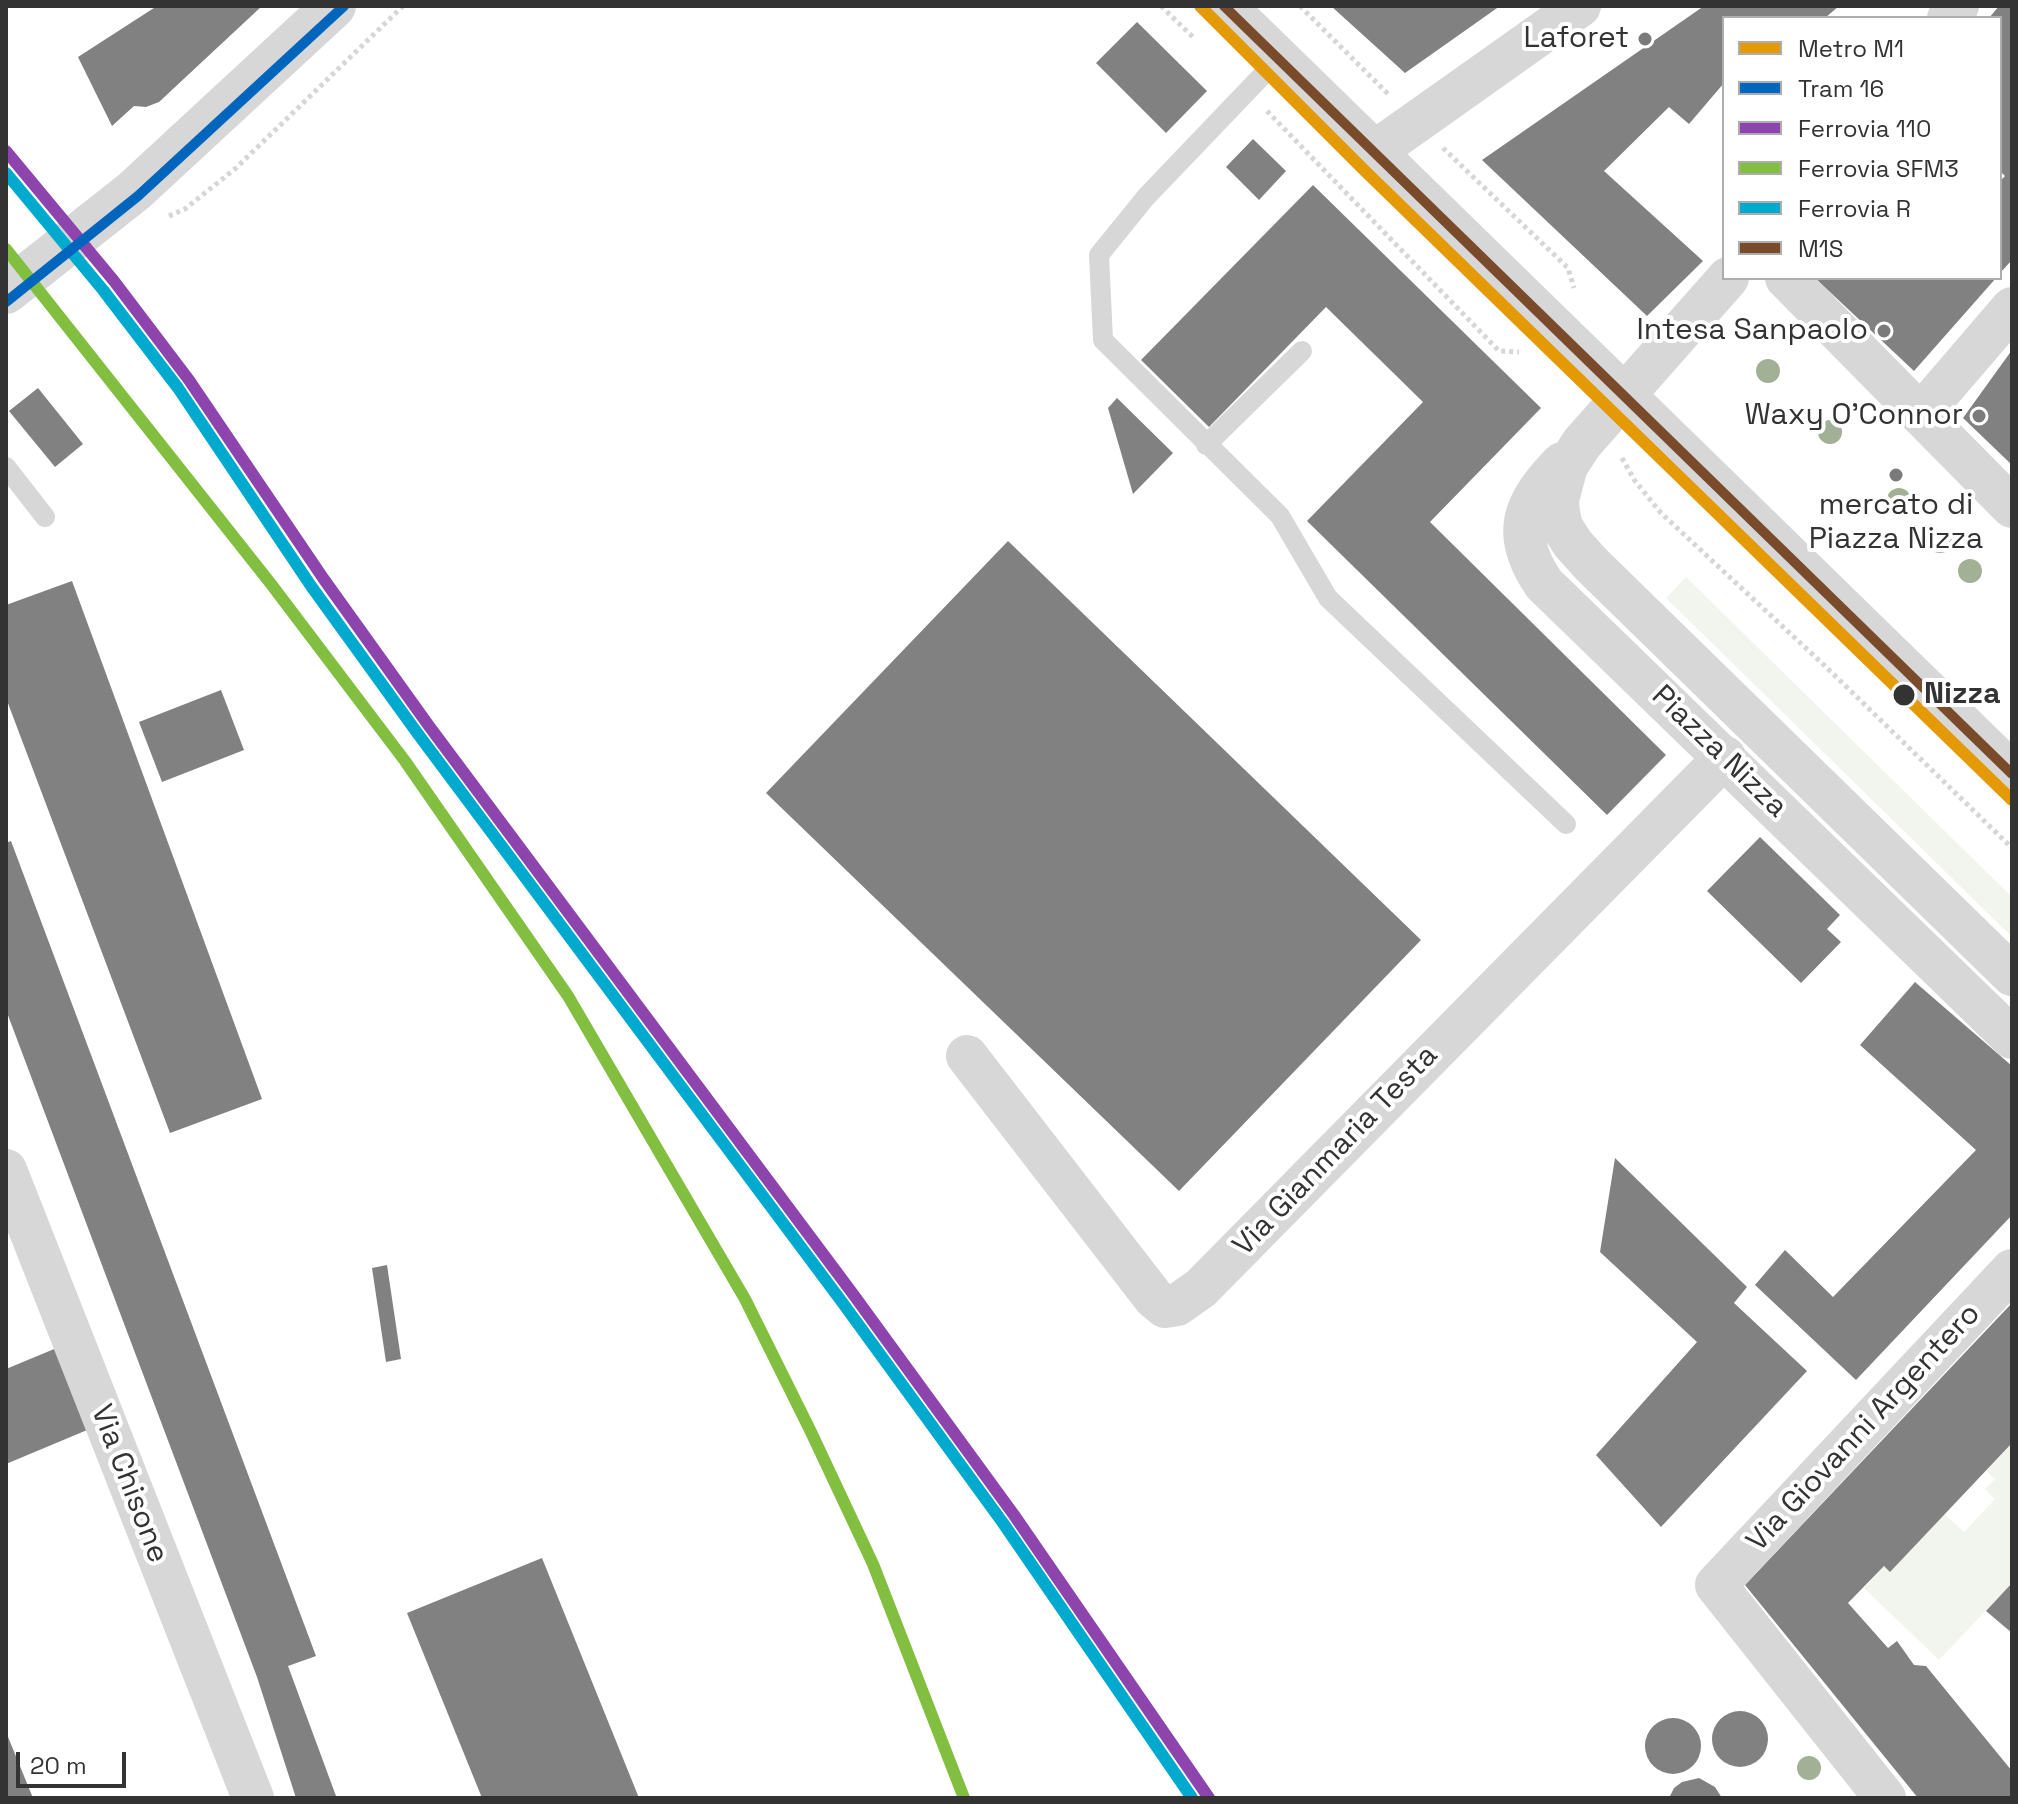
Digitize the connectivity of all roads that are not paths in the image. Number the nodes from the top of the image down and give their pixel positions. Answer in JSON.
{"nodes":[{"id":1,"x":334,"y":6,"type":"edge"},
{"id":2,"x":1224,"y":6,"type":"edge"},
{"id":3,"x":1580,"y":6,"type":"edge"},
{"id":4,"x":1278,"y":59,"type":"junction"},
{"id":5,"x":1374,"y":152,"type":"junction"},
{"id":6,"x":1726,"y":280,"type":"edge"},
{"id":7,"x":1788,"y":280,"type":"edge"},
{"id":8,"x":6,"y":292,"type":"edge"},
{"id":9,"x":2012,"y":308,"type":"edge"},
{"id":10,"x":1302,"y":351,"type":"dead end"},
{"id":11,"x":1921,"y":414,"type":"junction"},
{"id":12,"x":1603,"y":420,"type":"junction"},
{"id":13,"x":1206,"y":445,"type":"junction"},
{"id":14,"x":6,"y":467,"type":"edge"},
{"id":15,"x":2012,"y":507,"type":"edge"},
{"id":16,"x":45,"y":517,"type":"dead end"},
{"id":17,"x":1725,"y":757,"type":"junction"},
{"id":18,"x":2012,"y":774,"type":"edge"},
{"id":19,"x":1566,"y":824,"type":"dead end"},
{"id":20,"x":2012,"y":975,"type":"edge"},
{"id":21,"x":2012,"y":1038,"type":"edge"},
{"id":22,"x":967,"y":1056,"type":"dead end"},
{"id":23,"x":6,"y":1170,"type":"edge"},
{"id":24,"x":2012,"y":1270,"type":"edge"},
{"id":25,"x":253,"y":1798,"type":"edge"},
{"id":26,"x":1885,"y":1798,"type":"edge"}],
"edges":[{"from":1,"to":8,"type":"street"},
{"from":2,"to":4,"type":"street"},
{"from":3,"to":5,"type":"street"},
{"from":4,"to":5,"type":"street"},
{"from":4,"to":13,"type":"lane"},
{"from":5,"to":12,"type":"street"},
{"from":6,"to":12,"type":"street","name":"Piazza Nizza"},
{"from":7,"to":11,"type":"street"},
{"from":9,"to":11,"type":"street"},
{"from":10,"to":13,"type":"lane"},
{"from":11,"to":15,"type":"street"},
{"from":12,"to":17,"type":"street","name":"Piazza Nizza"},
{"from":12,"to":18,"type":"street"},
{"from":12,"to":20,"type":"street","name":"Piazza Nizza"},
{"from":13,"to":19,"type":"lane"},
{"from":14,"to":16,"type":"lane"},
{"from":17,"to":21,"type":"street","name":"Piazza Nizza"},
{"from":17,"to":22,"type":"street","name":"Via Gianmaria Testa"},
{"from":23,"to":25,"type":"street","name":"Via Chisone"},
{"from":24,"to":26,"type":"street","name":"Via Giovanni Argentero"}]}
